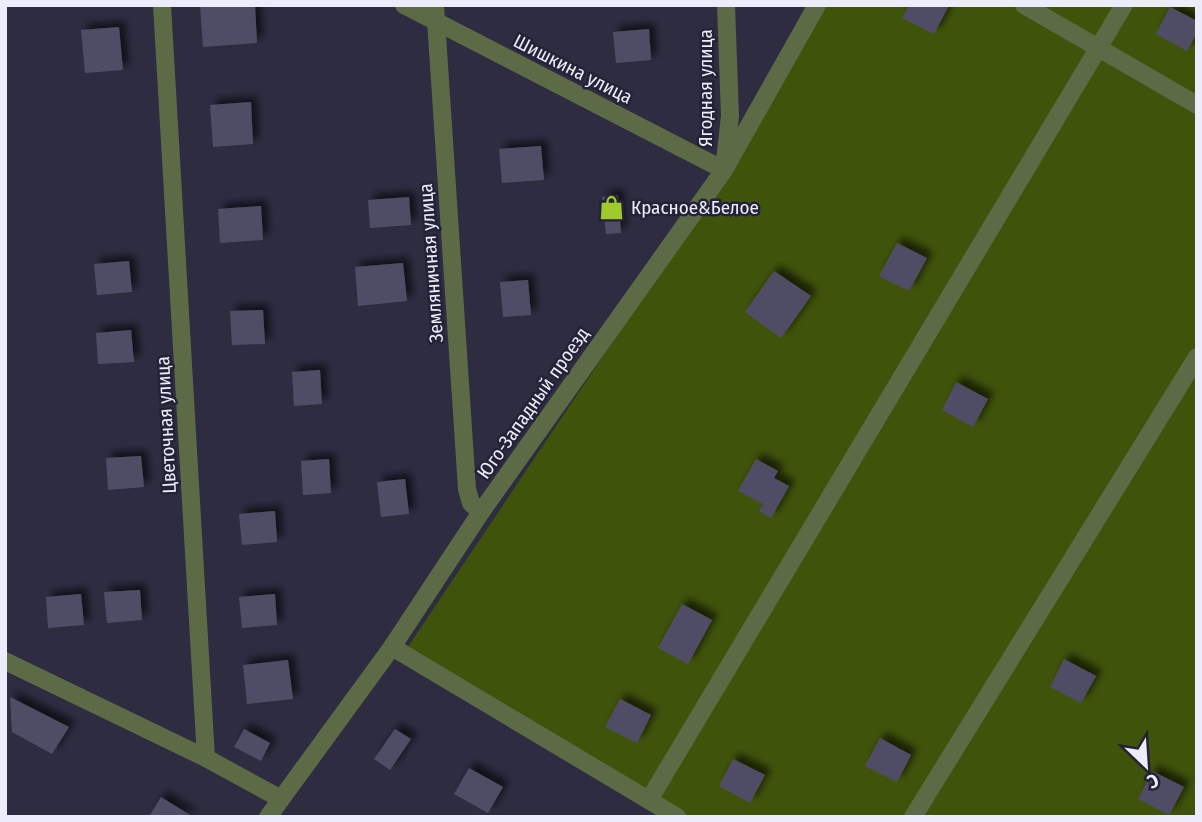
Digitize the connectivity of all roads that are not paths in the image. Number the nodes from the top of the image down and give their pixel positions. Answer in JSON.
{"nodes":[{"id":1,"x":162,"y":5,"type":"edge"},
{"id":2,"x":404,"y":5,"type":"edge"},
{"id":3,"x":726,"y":5,"type":"edge"},
{"id":4,"x":817,"y":5,"type":"edge"},
{"id":5,"x":1024,"y":5,"type":"edge"},
{"id":6,"x":1124,"y":5,"type":"edge"},
{"id":7,"x":435,"y":13,"type":"edge"},
{"id":8,"x":1098,"y":48,"type":"junction"},
{"id":9,"x":1197,"y":105,"type":"edge"},
{"id":10,"x":724,"y":170,"type":"junction"},
{"id":11,"x":1197,"y":357,"type":"edge"},
{"id":12,"x":481,"y":512,"type":"junction"},
{"id":13,"x":392,"y":647,"type":"junction"},
{"id":14,"x":5,"y":661,"type":"edge"},
{"id":15,"x":206,"y":758,"type":"junction"},
{"id":16,"x":281,"y":799,"type":"junction"},
{"id":17,"x":649,"y":800,"type":"junction"},
{"id":18,"x":268,"y":817,"type":"edge"},
{"id":19,"x":677,"y":817,"type":"edge"},
{"id":20,"x":913,"y":817,"type":"edge"}],
"edges":[{"from":1,"to":15,"type":"street","name":"Цветочная улица"},
{"from":2,"to":7,"type":"street","name":"Шишкина улица"},
{"from":3,"to":10,"type":"street","name":"Ягодная улица"},
{"from":4,"to":10,"type":"street","name":"Юго-Западный проезд"},
{"from":5,"to":8,"type":"street"},
{"from":6,"to":8,"type":"street"},
{"from":7,"to":10,"type":"street","name":"Шишкина улица"},
{"from":7,"to":12,"type":"street","name":"Земляничная улица"},
{"from":8,"to":9,"type":"street"},
{"from":8,"to":17,"type":"street"},
{"from":10,"to":12,"type":"street","name":"Юго-Западный проезд"},
{"from":11,"to":20,"type":"street"},
{"from":12,"to":13,"type":"street","name":"Юго-Западный проезд"},
{"from":13,"to":16,"type":"street","name":"Юго-Западный проезд"},
{"from":13,"to":17,"type":"street"},
{"from":14,"to":15,"type":"street"},
{"from":15,"to":16,"type":"street"},
{"from":16,"to":18,"type":"street","name":"Юго-Западный проезд"},
{"from":17,"to":19,"type":"street"}]}
